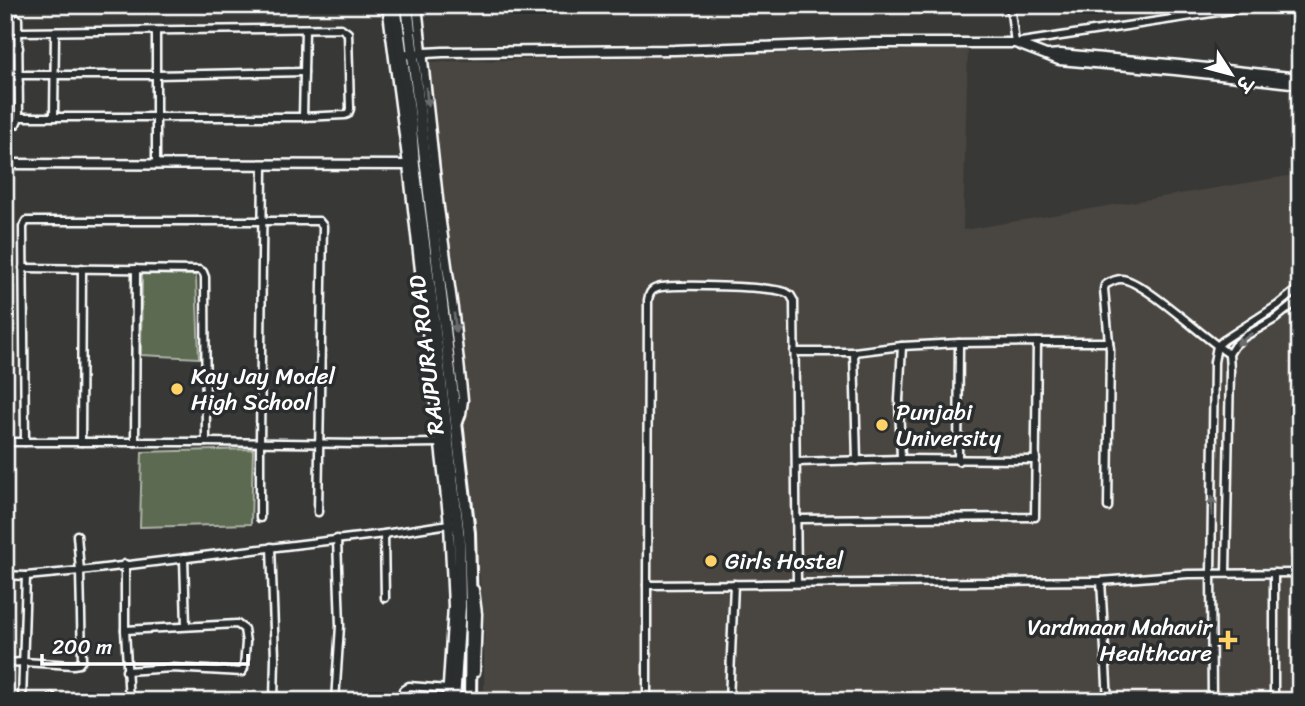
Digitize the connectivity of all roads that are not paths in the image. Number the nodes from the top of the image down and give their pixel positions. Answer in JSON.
{"nodes":[{"id":1,"x":387,"y":5,"type":"edge"},
{"id":2,"x":395,"y":5,"type":"edge"},
{"id":3,"x":407,"y":5,"type":"edge"},
{"id":4,"x":417,"y":5,"type":"edge"},
{"id":5,"x":1010,"y":5,"type":"edge"},
{"id":6,"x":1264,"y":5,"type":"edge"},
{"id":7,"x":18,"y":19,"type":"dead end"},
{"id":8,"x":305,"y":29,"type":"junction"},
{"id":9,"x":19,"y":32,"type":"junction"},
{"id":10,"x":55,"y":32,"type":"junction"},
{"id":11,"x":156,"y":32,"type":"junction"},
{"id":12,"x":1015,"y":43,"type":"junction"},
{"id":13,"x":19,"y":48,"type":"junction"},
{"id":14,"x":5,"y":49,"type":"edge"},
{"id":15,"x":412,"y":54,"type":"junction"},
{"id":16,"x":1118,"y":62,"type":"junction"},
{"id":17,"x":304,"y":72,"type":"junction"},
{"id":18,"x":19,"y":75,"type":"junction"},
{"id":19,"x":55,"y":75,"type":"junction"},
{"id":20,"x":156,"y":75,"type":"junction"},
{"id":21,"x":1300,"y":78,"type":"edge"},
{"id":22,"x":5,"y":84,"type":"edge"},
{"id":23,"x":19,"y":84,"type":"junction"},
{"id":24,"x":1300,"y":84,"type":"edge"},
{"id":25,"x":19,"y":117,"type":"junction"},
{"id":26,"x":54,"y":117,"type":"junction"},
{"id":27,"x":157,"y":117,"type":"junction"},
{"id":28,"x":303,"y":117,"type":"junction"},
{"id":29,"x":5,"y":125,"type":"edge"},
{"id":30,"x":5,"y":164,"type":"edge"},
{"id":31,"x":156,"y":165,"type":"junction"},
{"id":32,"x":263,"y":165,"type":"junction"},
{"id":33,"x":416,"y":165,"type":"junction"},
{"id":34,"x":262,"y":221,"type":"junction"},
{"id":35,"x":23,"y":268,"type":"junction"},
{"id":36,"x":82,"y":268,"type":"junction"},
{"id":37,"x":136,"y":269,"type":"junction"},
{"id":38,"x":1300,"y":288,"type":"edge"},
{"id":39,"x":1300,"y":299,"type":"edge"},
{"id":40,"x":1037,"y":342,"type":"junction"},
{"id":41,"x":1108,"y":342,"type":"junction"},
{"id":42,"x":959,"y":343,"type":"junction"},
{"id":43,"x":901,"y":346,"type":"junction"},
{"id":44,"x":1217,"y":346,"type":"junction"},
{"id":45,"x":794,"y":352,"type":"junction"},
{"id":46,"x":854,"y":352,"type":"junction"},
{"id":47,"x":1229,"y":354,"type":"junction"},
{"id":48,"x":456,"y":428,"type":"junction"},
{"id":49,"x":5,"y":442,"type":"edge"},
{"id":50,"x":24,"y":442,"type":"junction"},
{"id":51,"x":81,"y":442,"type":"junction"},
{"id":52,"x":135,"y":442,"type":"junction"},
{"id":53,"x":206,"y":442,"type":"junction"},
{"id":54,"x":260,"y":443,"type":"junction"},
{"id":55,"x":440,"y":443,"type":"junction"},
{"id":56,"x":319,"y":444,"type":"junction"},
{"id":57,"x":901,"y":459,"type":"junction"},
{"id":58,"x":1036,"y":460,"type":"junction"},
{"id":59,"x":796,"y":461,"type":"junction"},
{"id":60,"x":857,"y":461,"type":"junction"},
{"id":61,"x":958,"y":461,"type":"junction"},
{"id":62,"x":1108,"y":507,"type":"dead end"},
{"id":63,"x":318,"y":512,"type":"dead end"},
{"id":64,"x":260,"y":518,"type":"dead end"},
{"id":65,"x":797,"y":519,"type":"junction"},
{"id":66,"x":449,"y":524,"type":"junction"},
{"id":67,"x":384,"y":534,"type":"junction"},
{"id":68,"x":77,"y":535,"type":"dead end"},
{"id":69,"x":337,"y":540,"type":"junction"},
{"id":70,"x":271,"y":547,"type":"junction"},
{"id":71,"x":184,"y":558,"type":"junction"},
{"id":72,"x":125,"y":564,"type":"junction"},
{"id":73,"x":80,"y":571,"type":"junction"},
{"id":74,"x":1226,"y":573,"type":"junction"},
{"id":75,"x":1274,"y":573,"type":"junction"},
{"id":76,"x":1300,"y":573,"type":"edge"},
{"id":77,"x":1211,"y":574,"type":"junction"},
{"id":78,"x":5,"y":575,"type":"edge"},
{"id":79,"x":26,"y":576,"type":"junction"},
{"id":80,"x":1101,"y":581,"type":"junction"},
{"id":81,"x":797,"y":583,"type":"junction"},
{"id":82,"x":734,"y":584,"type":"junction"},
{"id":83,"x":647,"y":585,"type":"junction"},
{"id":84,"x":385,"y":598,"type":"dead end"},
{"id":85,"x":456,"y":619,"type":"junction"},
{"id":86,"x":186,"y":626,"type":"junction"},
{"id":87,"x":125,"y":630,"type":"junction"},
{"id":88,"x":23,"y":662,"type":"junction"},
{"id":89,"x":5,"y":663,"type":"edge"},
{"id":90,"x":126,"y":671,"type":"junction"},
{"id":91,"x":448,"y":689,"type":"junction"},
{"id":92,"x":22,"y":701,"type":"edge"},
{"id":93,"x":128,"y":701,"type":"edge"},
{"id":94,"x":274,"y":701,"type":"edge"},
{"id":95,"x":335,"y":701,"type":"edge"},
{"id":96,"x":403,"y":701,"type":"edge"},
{"id":97,"x":447,"y":701,"type":"edge"},
{"id":98,"x":454,"y":701,"type":"edge"},
{"id":99,"x":472,"y":701,"type":"edge"},
{"id":100,"x":647,"y":701,"type":"edge"},
{"id":101,"x":729,"y":701,"type":"edge"},
{"id":102,"x":1108,"y":701,"type":"edge"},
{"id":103,"x":1212,"y":701,"type":"edge"},
{"id":104,"x":1274,"y":701,"type":"edge"}],
"edges":[{"from":1,"to":33,"type":"street"},
{"from":2,"to":15,"type":"highway"},
{"from":3,"to":15,"type":"highway","name":"RAJPURA ROAD"},
{"from":4,"to":15,"type":"street"},
{"from":5,"to":12,"type":"street"},
{"from":6,"to":12,"type":"street"},
{"from":7,"to":9,"type":"street"},
{"from":8,"to":11,"type":"street"},
{"from":8,"to":17,"type":"street"},
{"from":8,"to":28,"type":"street"},
{"from":9,"to":10,"type":"street"},
{"from":9,"to":13,"type":"street"},
{"from":10,"to":11,"type":"street"},
{"from":10,"to":19,"type":"street"},
{"from":11,"to":20,"type":"street"},
{"from":12,"to":15,"type":"street"},
{"from":12,"to":16,"type":"street"},
{"from":13,"to":14,"type":"street"},
{"from":13,"to":18,"type":"street"},
{"from":15,"to":33,"type":"highway","name":"RAJPURA ROAD"},
{"from":15,"to":48,"type":"street","one_way":true},
{"from":16,"to":21,"type":"street"},
{"from":16,"to":24,"type":"street"},
{"from":17,"to":20,"type":"street"},
{"from":17,"to":28,"type":"street"},
{"from":18,"to":19,"type":"street"},
{"from":18,"to":23,"type":"street"},
{"from":19,"to":20,"type":"street"},
{"from":19,"to":26,"type":"street"},
{"from":20,"to":27,"type":"street"},
{"from":22,"to":23,"type":"street"},
{"from":23,"to":25,"type":"street"},
{"from":25,"to":26,"type":"street"},
{"from":25,"to":29,"type":"street"},
{"from":26,"to":27,"type":"street"},
{"from":27,"to":28,"type":"street"},
{"from":27,"to":31,"type":"street"},
{"from":30,"to":31,"type":"street"},
{"from":31,"to":32,"type":"street"},
{"from":32,"to":33,"type":"street"},
{"from":32,"to":34,"type":"street"},
{"from":33,"to":48,"type":"highway","name":"RAJPURA ROAD"},
{"from":33,"to":55,"type":"street"},
{"from":33,"to":85,"type":"highway","name":"RAJPURA ROAD"},
{"from":34,"to":35,"type":"street"},
{"from":34,"to":54,"type":"street"},
{"from":34,"to":56,"type":"street"},
{"from":35,"to":36,"type":"street"},
{"from":35,"to":50,"type":"street"},
{"from":36,"to":37,"type":"street"},
{"from":36,"to":51,"type":"street"},
{"from":37,"to":52,"type":"street"},
{"from":37,"to":53,"type":"street"},
{"from":38,"to":44,"type":"street"},
{"from":39,"to":47,"type":"street","one_way":true},
{"from":40,"to":41,"type":"street"},
{"from":40,"to":42,"type":"street"},
{"from":40,"to":58,"type":"street"},
{"from":41,"to":44,"type":"street"},
{"from":41,"to":62,"type":"street"},
{"from":42,"to":43,"type":"street"},
{"from":42,"to":61,"type":"street"},
{"from":43,"to":46,"type":"street"},
{"from":43,"to":57,"type":"street"},
{"from":44,"to":47,"type":"street"},
{"from":77,"to":44,"type":"street","one_way":true},
{"from":45,"to":46,"type":"street"},
{"from":45,"to":59,"type":"street"},
{"from":45,"to":83,"type":"street"},
{"from":46,"to":60,"type":"street"},
{"from":47,"to":74,"type":"street"},
{"from":48,"to":99,"type":"highway","name":"RAJPURA ROAD"},
{"from":49,"to":50,"type":"street"},
{"from":50,"to":51,"type":"street"},
{"from":51,"to":52,"type":"street"},
{"from":52,"to":53,"type":"street"},
{"from":53,"to":54,"type":"street"},
{"from":54,"to":56,"type":"street"},
{"from":54,"to":64,"type":"street"},
{"from":55,"to":56,"type":"street"},
{"from":55,"to":66,"type":"street"},
{"from":56,"to":63,"type":"street"},
{"from":57,"to":60,"type":"street"},
{"from":57,"to":61,"type":"street"},
{"from":58,"to":61,"type":"street"},
{"from":58,"to":65,"type":"street"},
{"from":59,"to":60,"type":"street"},
{"from":59,"to":65,"type":"street"},
{"from":65,"to":81,"type":"street"},
{"from":66,"to":67,"type":"street"},
{"from":66,"to":85,"type":"street"},
{"from":67,"to":69,"type":"street"},
{"from":67,"to":84,"type":"street"},
{"from":68,"to":73,"type":"street"},
{"from":69,"to":70,"type":"street"},
{"from":69,"to":95,"type":"street"},
{"from":70,"to":71,"type":"street"},
{"from":70,"to":94,"type":"street"},
{"from":71,"to":72,"type":"street"},
{"from":71,"to":86,"type":"street"},
{"from":72,"to":73,"type":"street"},
{"from":72,"to":87,"type":"street"},
{"from":73,"to":79,"type":"street"},
{"from":73,"to":88,"type":"street"},
{"from":74,"to":75,"type":"street"},
{"from":74,"to":77,"type":"street"},
{"from":75,"to":76,"type":"street"},
{"from":75,"to":104,"type":"street"},
{"from":77,"to":80,"type":"street"},
{"from":77,"to":103,"type":"street"},
{"from":78,"to":79,"type":"street"},
{"from":79,"to":88,"type":"street"},
{"from":80,"to":81,"type":"street"},
{"from":80,"to":102,"type":"street"},
{"from":81,"to":82,"type":"street"},
{"from":82,"to":83,"type":"street"},
{"from":82,"to":101,"type":"street"},
{"from":83,"to":100,"type":"street"},
{"from":85,"to":91,"type":"street"},
{"from":85,"to":98,"type":"highway","name":"RAJPURA ROAD"},
{"from":86,"to":87,"type":"street"},
{"from":86,"to":90,"type":"street"},
{"from":87,"to":90,"type":"street"},
{"from":88,"to":89,"type":"street"},
{"from":88,"to":92,"type":"street"},
{"from":90,"to":93,"type":"street"},
{"from":91,"to":96,"type":"street"},
{"from":91,"to":97,"type":"street"}]}
